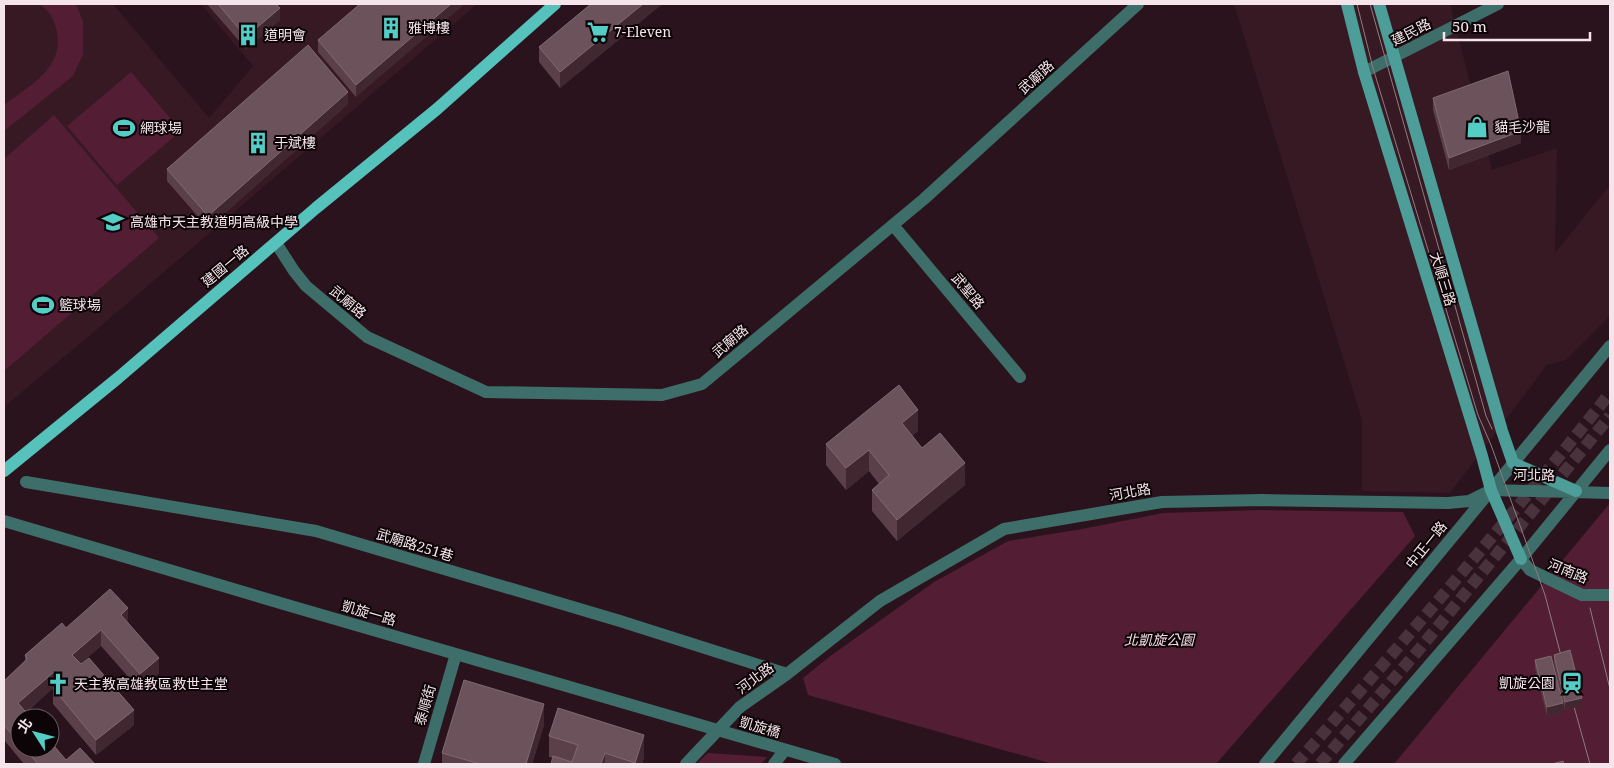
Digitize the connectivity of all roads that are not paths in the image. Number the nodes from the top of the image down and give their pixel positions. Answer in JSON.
{"nodes":[{"id":1,"x":555,"y":4,"type":"edge"},
{"id":2,"x":1138,"y":4,"type":"edge"},
{"id":3,"x":1347,"y":4,"type":"edge"},
{"id":4,"x":1379,"y":4,"type":"edge"},
{"id":5,"x":1498,"y":4,"type":"edge"},
{"id":6,"x":1394,"y":58,"type":"junction"},
{"id":7,"x":1364,"y":72,"type":"junction"},
{"id":8,"x":893,"y":225,"type":"junction"},
{"id":9,"x":276,"y":243,"type":"junction"},
{"id":10,"x":1610,"y":346,"type":"edge"},
{"id":11,"x":1020,"y":376,"type":"dead end"},
{"id":12,"x":1610,"y":450,"type":"edge"},
{"id":13,"x":1513,"y":463,"type":"junction"},
{"id":14,"x":4,"y":471,"type":"edge"},
{"id":15,"x":26,"y":482,"type":"dead end"},
{"id":16,"x":1491,"y":490,"type":"junction"},
{"id":17,"x":1576,"y":491,"type":"junction"},
{"id":18,"x":1610,"y":493,"type":"edge"},
{"id":19,"x":4,"y":521,"type":"edge"},
{"id":20,"x":1521,"y":560,"type":"junction"},
{"id":21,"x":1610,"y":595,"type":"edge"},
{"id":22,"x":456,"y":654,"type":"junction"},
{"id":23,"x":787,"y":674,"type":"junction"},
{"id":24,"x":722,"y":732,"type":"junction"},
{"id":25,"x":785,"y":750,"type":"junction"},
{"id":26,"x":424,"y":764,"type":"edge"},
{"id":27,"x":686,"y":764,"type":"edge"},
{"id":28,"x":774,"y":764,"type":"edge"},
{"id":29,"x":835,"y":764,"type":"edge"},
{"id":30,"x":1265,"y":764,"type":"edge"},
{"id":31,"x":1344,"y":764,"type":"edge"}],
"edges":[{"from":1,"to":9,"type":"main road","name":"建國一路"},
{"from":2,"to":8,"type":"street","name":"武廟路"},
{"from":3,"to":7,"type":"street","name":"大順三路"},
{"from":4,"to":6,"type":"street","name":"大順三路"},
{"from":5,"to":6,"type":"street","name":"建民路"},
{"from":6,"to":7,"type":"street","name":"建民路"},
{"from":6,"to":13,"type":"street","name":"大順三路"},
{"from":7,"to":16,"type":"street","name":"大順三路"},
{"from":8,"to":9,"type":"street","name":"武廟路"},
{"from":8,"to":11,"type":"street","name":"武聖路"},
{"from":9,"to":14,"type":"main road","name":"建國一路"},
{"from":10,"to":13,"type":"street","name":"中正一路"},
{"from":12,"to":17,"type":"street"},
{"from":13,"to":16,"type":"street","name":"中正一路"},
{"from":13,"to":17,"type":"street"},
{"from":15,"to":23,"type":"street","name":"武廟路251巷"},
{"from":16,"to":17,"type":"street","name":"河北路"},
{"from":16,"to":20,"type":"street","name":"大順三路"},
{"from":16,"to":23,"type":"street","name":"河北路"},
{"from":16,"to":30,"type":"street","name":"中正一路"},
{"from":17,"to":18,"type":"street","name":"河北路"},
{"from":17,"to":20,"type":"street"},
{"from":19,"to":22,"type":"street","name":"凱旋一路"},
{"from":20,"to":21,"type":"street","name":"河南路"},
{"from":20,"to":31,"type":"street"},
{"from":22,"to":24,"type":"street","name":"凱旋一路"},
{"from":22,"to":26,"type":"street","name":"泰順街"},
{"from":23,"to":24,"type":"street","name":"河北路"},
{"from":24,"to":25,"type":"street","name":"凱旋橋"},
{"from":24,"to":27,"type":"street","name":"河北路"},
{"from":25,"to":28,"type":"street"},
{"from":25,"to":29,"type":"street"}]}
